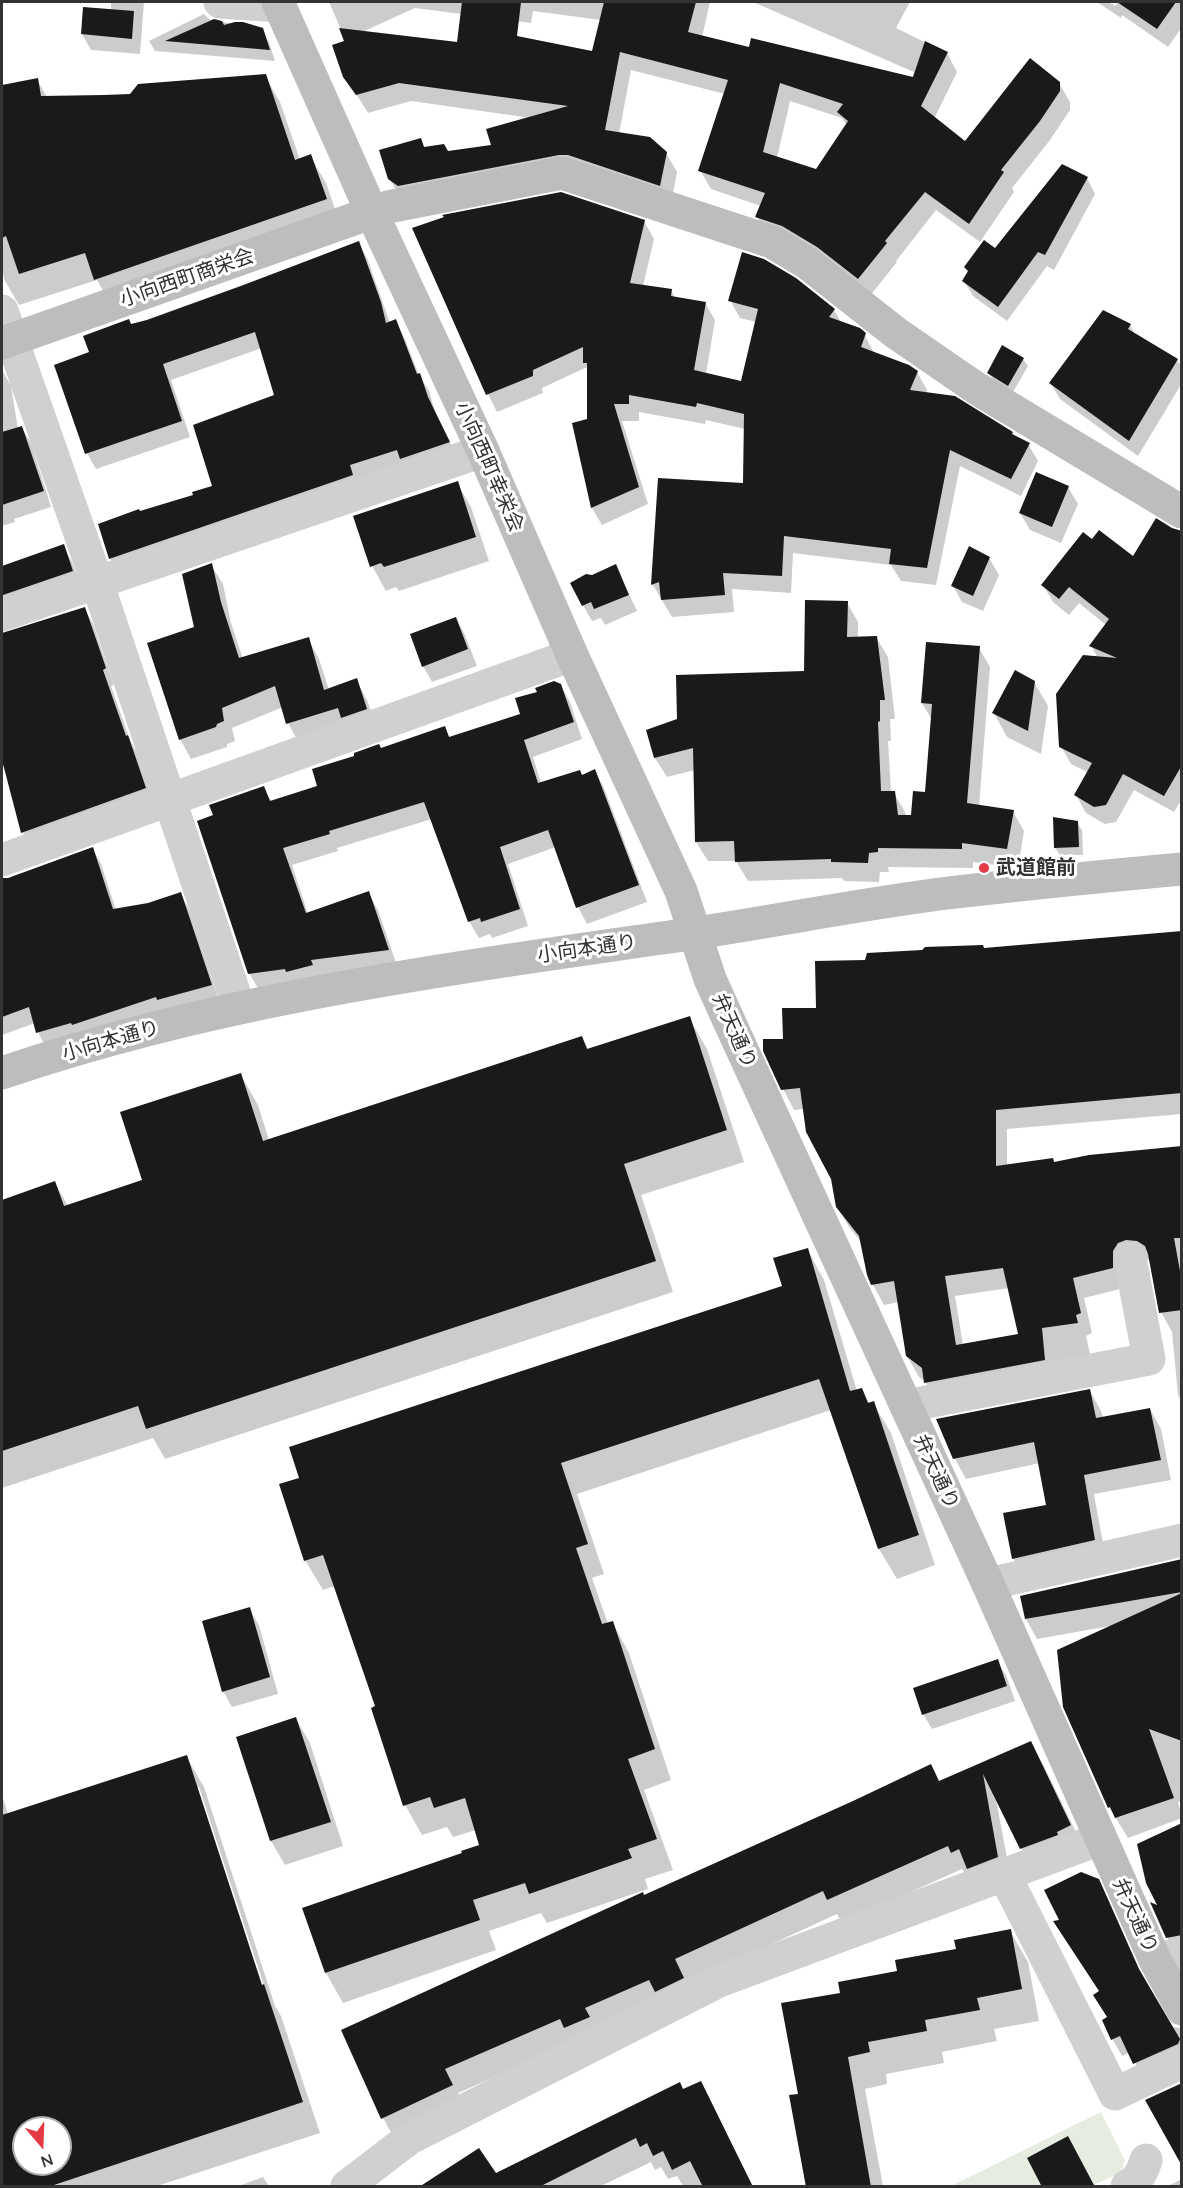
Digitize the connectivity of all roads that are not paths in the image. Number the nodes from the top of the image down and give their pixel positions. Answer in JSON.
{"nodes":[{"id":1,"x":220,"y":2,"type":"edge"},
{"id":2,"x":279,"y":4,"type":"edge"},
{"id":3,"x":372,"y":213,"type":"junction"},
{"id":4,"x":5,"y":331,"type":"edge"},
{"id":5,"x":483,"y":451,"type":"junction"},
{"id":6,"x":1182,"y":512,"type":"edge"},
{"id":7,"x":97,"y":582,"type":"junction"},
{"id":8,"x":2,"y":615,"type":"edge"},
{"id":9,"x":572,"y":655,"type":"junction"},
{"id":10,"x":171,"y":800,"type":"junction"},
{"id":11,"x":2,"y":860,"type":"edge"},
{"id":12,"x":1182,"y":869,"type":"edge"},
{"id":13,"x":696,"y":933,"type":"junction"},
{"id":14,"x":239,"y":1007,"type":"junction"},
{"id":15,"x":2,"y":1073,"type":"edge"},
{"id":16,"x":1130,"y":1258,"type":"dead end"},
{"id":17,"x":906,"y":1406,"type":"junction"},
{"id":18,"x":1182,"y":1540,"type":"edge"},
{"id":19,"x":988,"y":1584,"type":"junction"},
{"id":20,"x":1100,"y":1839,"type":"junction"},
{"id":21,"x":1004,"y":1874,"type":"junction"},
{"id":22,"x":1168,"y":1957,"type":"edge"},
{"id":23,"x":1182,"y":2009,"type":"edge"},
{"id":24,"x":1182,"y":2062,"type":"edge"},
{"id":25,"x":1146,"y":2160,"type":"dead end"},
{"id":26,"x":348,"y":2187,"type":"edge"},
{"id":27,"x":1127,"y":2187,"type":"edge"}],
"edges":[{"from":1,"to":2,"type":"street"},
{"from":2,"to":3,"type":"street","name":"小向西町幸栄会"},
{"from":3,"to":4,"type":"street","name":"小向西町商栄会"},
{"from":3,"to":5,"type":"street","name":"小向西町幸栄会"},
{"from":3,"to":6,"type":"street","name":"小向西町商栄会"},
{"from":4,"to":7,"type":"street"},
{"from":5,"to":7,"type":"street"},
{"from":5,"to":9,"type":"street","name":"小向西町幸栄会"},
{"from":7,"to":8,"type":"street"},
{"from":7,"to":10,"type":"street"},
{"from":9,"to":10,"type":"street"},
{"from":9,"to":13,"type":"street","name":"小向西町幸栄会"},
{"from":10,"to":11,"type":"street"},
{"from":10,"to":14,"type":"street"},
{"from":12,"to":13,"type":"street","name":"小向本通り"},
{"from":13,"to":14,"type":"street","name":"小向本通り"},
{"from":13,"to":17,"type":"street","name":"弁天通り"},
{"from":14,"to":15,"type":"street","name":"小向本通り"},
{"from":16,"to":17,"type":"street"},
{"from":17,"to":19,"type":"street","name":"弁天通り"},
{"from":18,"to":19,"type":"street"},
{"from":19,"to":20,"type":"street","name":"弁天通り"},
{"from":20,"to":21,"type":"street"},
{"from":20,"to":22,"type":"street","name":"弁天通り"},
{"from":21,"to":24,"type":"street"},
{"from":21,"to":26,"type":"street"},
{"from":22,"to":23,"type":"street","name":"弁天通り"},
{"from":25,"to":27,"type":"street"}]}
